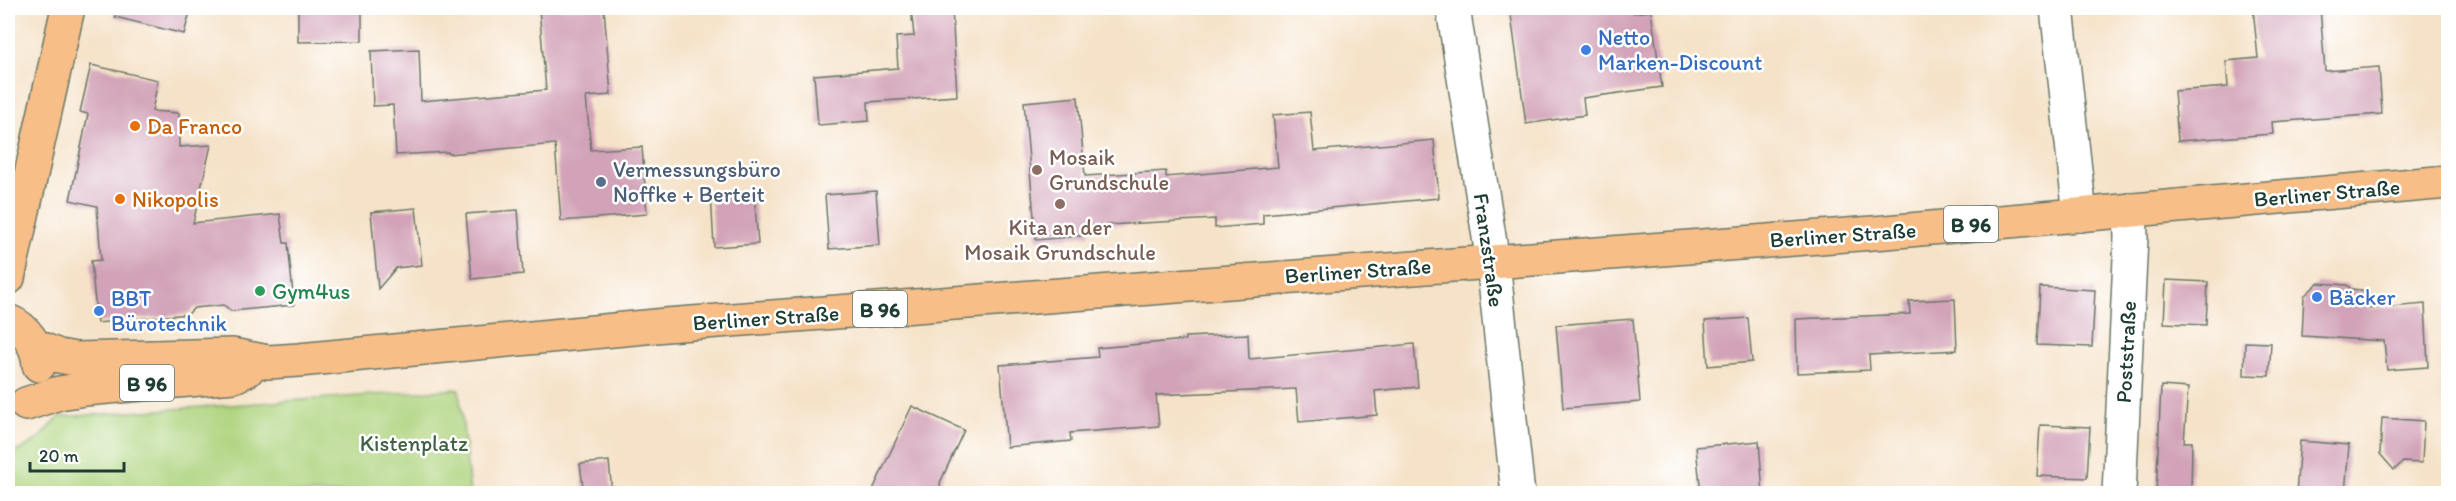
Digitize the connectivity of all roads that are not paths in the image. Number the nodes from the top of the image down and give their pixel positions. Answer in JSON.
{"nodes":[{"id":1,"x":68,"y":8,"type":"edge"},
{"id":2,"x":1453,"y":8,"type":"edge"},
{"id":3,"x":2057,"y":8,"type":"edge"},
{"id":4,"x":2448,"y":182,"type":"edge"},
{"id":5,"x":2130,"y":210,"type":"junction"},
{"id":6,"x":2080,"y":215,"type":"junction"},
{"id":7,"x":1493,"y":262,"type":"junction"},
{"id":8,"x":8,"y":278,"type":"edge"},
{"id":9,"x":8,"y":321,"type":"edge"},
{"id":10,"x":35,"y":346,"type":"junction"},
{"id":11,"x":268,"y":362,"type":"junction"},
{"id":12,"x":17,"y":411,"type":"edge"},
{"id":13,"x":1518,"y":494,"type":"edge"},
{"id":14,"x":2120,"y":494,"type":"edge"}],
"edges":[{"from":1,"to":8,"type":"main road"},
{"from":2,"to":7,"type":"street","name":"Franzstraße"},
{"from":3,"to":6,"type":"street"},
{"from":4,"to":5,"type":"main road","name":"Berliner Straße","number":"B 96"},
{"from":5,"to":6,"type":"main road","name":"Berliner Straße","number":"B 96"},
{"from":5,"to":14,"type":"street","name":"Poststraße"},
{"from":6,"to":7,"type":"main road","name":"Berliner Straße","number":"B 96"},
{"from":7,"to":11,"type":"main road","name":"Berliner Straße","number":"B 96"},
{"from":7,"to":13,"type":"street","name":"Franzstraße"},
{"from":9,"to":10,"type":"main road","number":"B 96"},
{"from":10,"to":11,"type":"main road","name":"Berliner Straße","number":"B 96"},
{"from":10,"to":12,"type":"main road","number":"B 96"},
{"from":11,"to":12,"type":"main road","name":"Berliner Straße","number":"B 96"}]}
